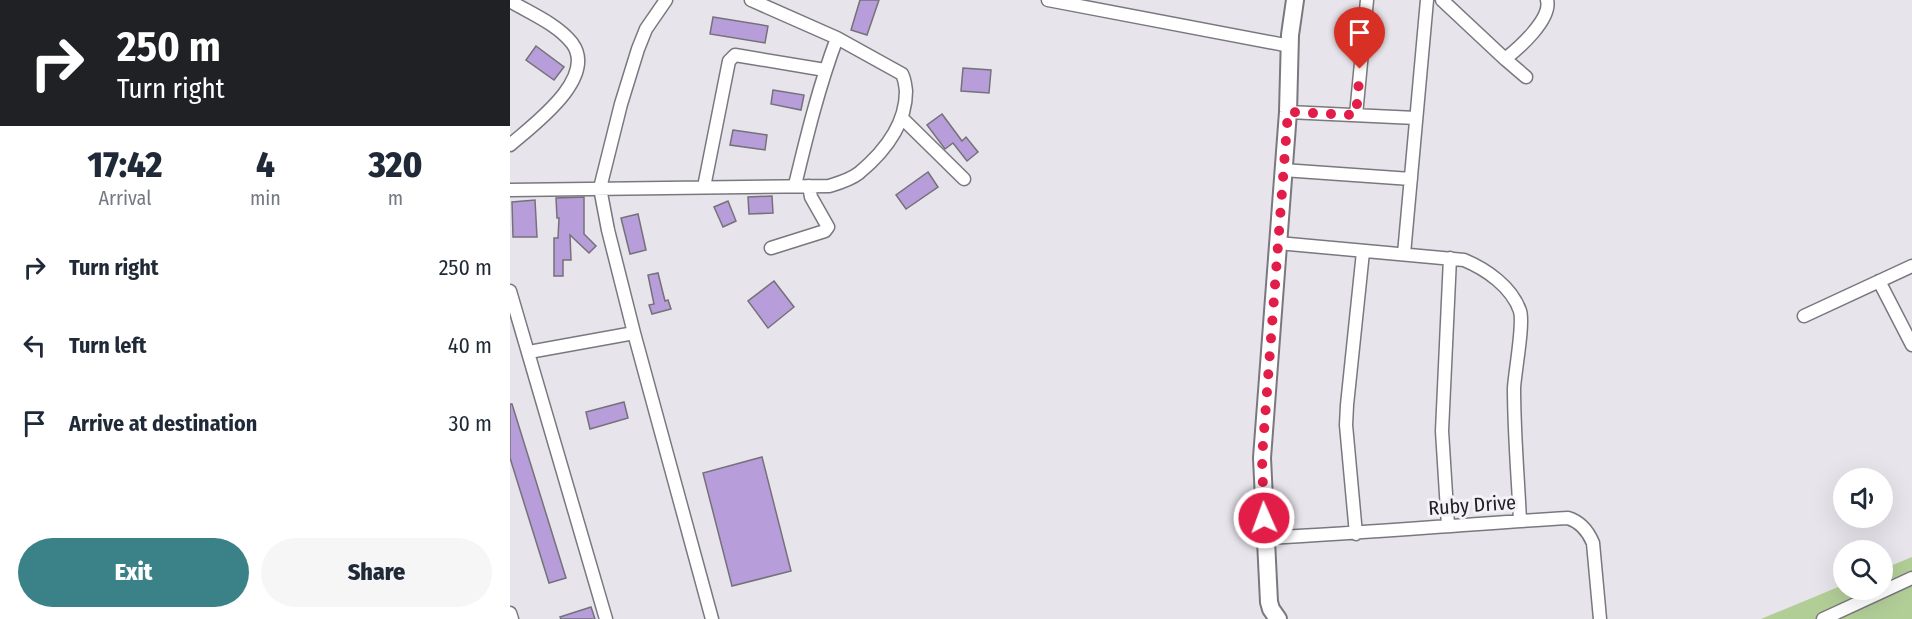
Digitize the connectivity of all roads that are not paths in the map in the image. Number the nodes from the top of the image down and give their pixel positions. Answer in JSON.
{"nodes":[{"id":1,"x":666,"y":0,"type":"edge"},
{"id":2,"x":750,"y":0,"type":"edge"},
{"id":3,"x":1048,"y":0,"type":"edge"},
{"id":4,"x":1295,"y":0,"type":"edge"},
{"id":5,"x":1367,"y":0,"type":"edge"},
{"id":6,"x":1427,"y":0,"type":"edge"},
{"id":7,"x":1442,"y":0,"type":"edge"},
{"id":8,"x":1547,"y":0,"type":"edge"},
{"id":9,"x":510,"y":1,"type":"edge"},
{"id":10,"x":837,"y":38,"type":"junction"},
{"id":11,"x":1290,"y":46,"type":"junction"},
{"id":12,"x":1505,"y":59,"type":"junction"},
{"id":13,"x":825,"y":70,"type":"junction"},
{"id":14,"x":1526,"y":77,"type":"dead end"},
{"id":15,"x":1288,"y":112,"type":"junction"},
{"id":16,"x":1356,"y":115,"type":"junction"},
{"id":17,"x":902,"y":118,"type":"junction"},
{"id":18,"x":1416,"y":118,"type":"junction"},
{"id":19,"x":510,"y":145,"type":"edge"},
{"id":20,"x":1283,"y":170,"type":"junction"},
{"id":21,"x":964,"y":179,"type":"dead end"},
{"id":22,"x":1411,"y":179,"type":"junction"},
{"id":23,"x":795,"y":185,"type":"junction"},
{"id":24,"x":809,"y":186,"type":"junction"},
{"id":25,"x":704,"y":187,"type":"junction"},
{"id":26,"x":600,"y":188,"type":"junction"},
{"id":27,"x":510,"y":190,"type":"edge"},
{"id":28,"x":1278,"y":243,"type":"junction"},
{"id":29,"x":771,"y":248,"type":"dead end"},
{"id":30,"x":1363,"y":252,"type":"junction"},
{"id":31,"x":1404,"y":254,"type":"junction"},
{"id":32,"x":1450,"y":258,"type":"junction"},
{"id":33,"x":1912,"y":266,"type":"edge"},
{"id":34,"x":1879,"y":281,"type":"junction"},
{"id":35,"x":510,"y":291,"type":"edge"},
{"id":36,"x":1804,"y":316,"type":"dead end"},
{"id":37,"x":634,"y":333,"type":"junction"},
{"id":38,"x":1912,"y":345,"type":"edge"},
{"id":39,"x":528,"y":352,"type":"junction"},
{"id":40,"x":1520,"y":521,"type":"junction"},
{"id":41,"x":1448,"y":526,"type":"junction"},
{"id":42,"x":1356,"y":534,"type":"junction"},
{"id":43,"x":1265,"y":538,"type":"junction"},
{"id":44,"x":1912,"y":578,"type":"edge"},
{"id":45,"x":510,"y":613,"type":"edge"},
{"id":46,"x":512,"y":619,"type":"edge"},
{"id":47,"x":606,"y":619,"type":"edge"},
{"id":48,"x":712,"y":619,"type":"edge"},
{"id":49,"x":1278,"y":619,"type":"edge"},
{"id":50,"x":1600,"y":619,"type":"edge"},
{"id":51,"x":1823,"y":619,"type":"edge"}],
"edges":[{"from":1,"to":26,"type":"street"},
{"from":2,"to":10,"type":"street"},
{"from":3,"to":11,"type":"street"},
{"from":4,"to":11,"type":"street"},
{"from":5,"to":16,"type":"street"},
{"from":6,"to":18,"type":"street"},
{"from":7,"to":12,"type":"street"},
{"from":8,"to":12,"type":"street"},
{"from":9,"to":19,"type":"street"},
{"from":10,"to":13,"type":"street"},
{"from":10,"to":17,"type":"street"},
{"from":11,"to":15,"type":"street"},
{"from":12,"to":14,"type":"street"},
{"from":13,"to":23,"type":"street"},
{"from":13,"to":25,"type":"street"},
{"from":15,"to":16,"type":"street"},
{"from":15,"to":20,"type":"street"},
{"from":16,"to":18,"type":"street"},
{"from":17,"to":21,"type":"street"},
{"from":17,"to":24,"type":"street"},
{"from":18,"to":22,"type":"street"},
{"from":20,"to":22,"type":"street"},
{"from":20,"to":28,"type":"street"},
{"from":22,"to":31,"type":"street"},
{"from":23,"to":24,"type":"street"},
{"from":23,"to":25,"type":"street"},
{"from":24,"to":29,"type":"street"},
{"from":25,"to":26,"type":"street"},
{"from":26,"to":27,"type":"street"},
{"from":26,"to":37,"type":"street"},
{"from":28,"to":30,"type":"street"},
{"from":28,"to":43,"type":"street"},
{"from":30,"to":31,"type":"street"},
{"from":30,"to":42,"type":"street"},
{"from":31,"to":32,"type":"street"},
{"from":32,"to":40,"type":"street"},
{"from":32,"to":41,"type":"street"},
{"from":33,"to":34,"type":"street"},
{"from":34,"to":36,"type":"street"},
{"from":34,"to":38,"type":"street"},
{"from":35,"to":39,"type":"street"},
{"from":37,"to":39,"type":"street"},
{"from":37,"to":48,"type":"street"},
{"from":39,"to":47,"type":"street"},
{"from":40,"to":41,"type":"street","name":"Ruby Drive"},
{"from":40,"to":50,"type":"street","name":"Ruby Drive"},
{"from":41,"to":42,"type":"street","name":"Ruby Drive"},
{"from":42,"to":43,"type":"street","name":"Ruby Drive"},
{"from":43,"to":49,"type":"street"},
{"from":44,"to":51,"type":"street"},
{"from":45,"to":46,"type":"street"}]}
